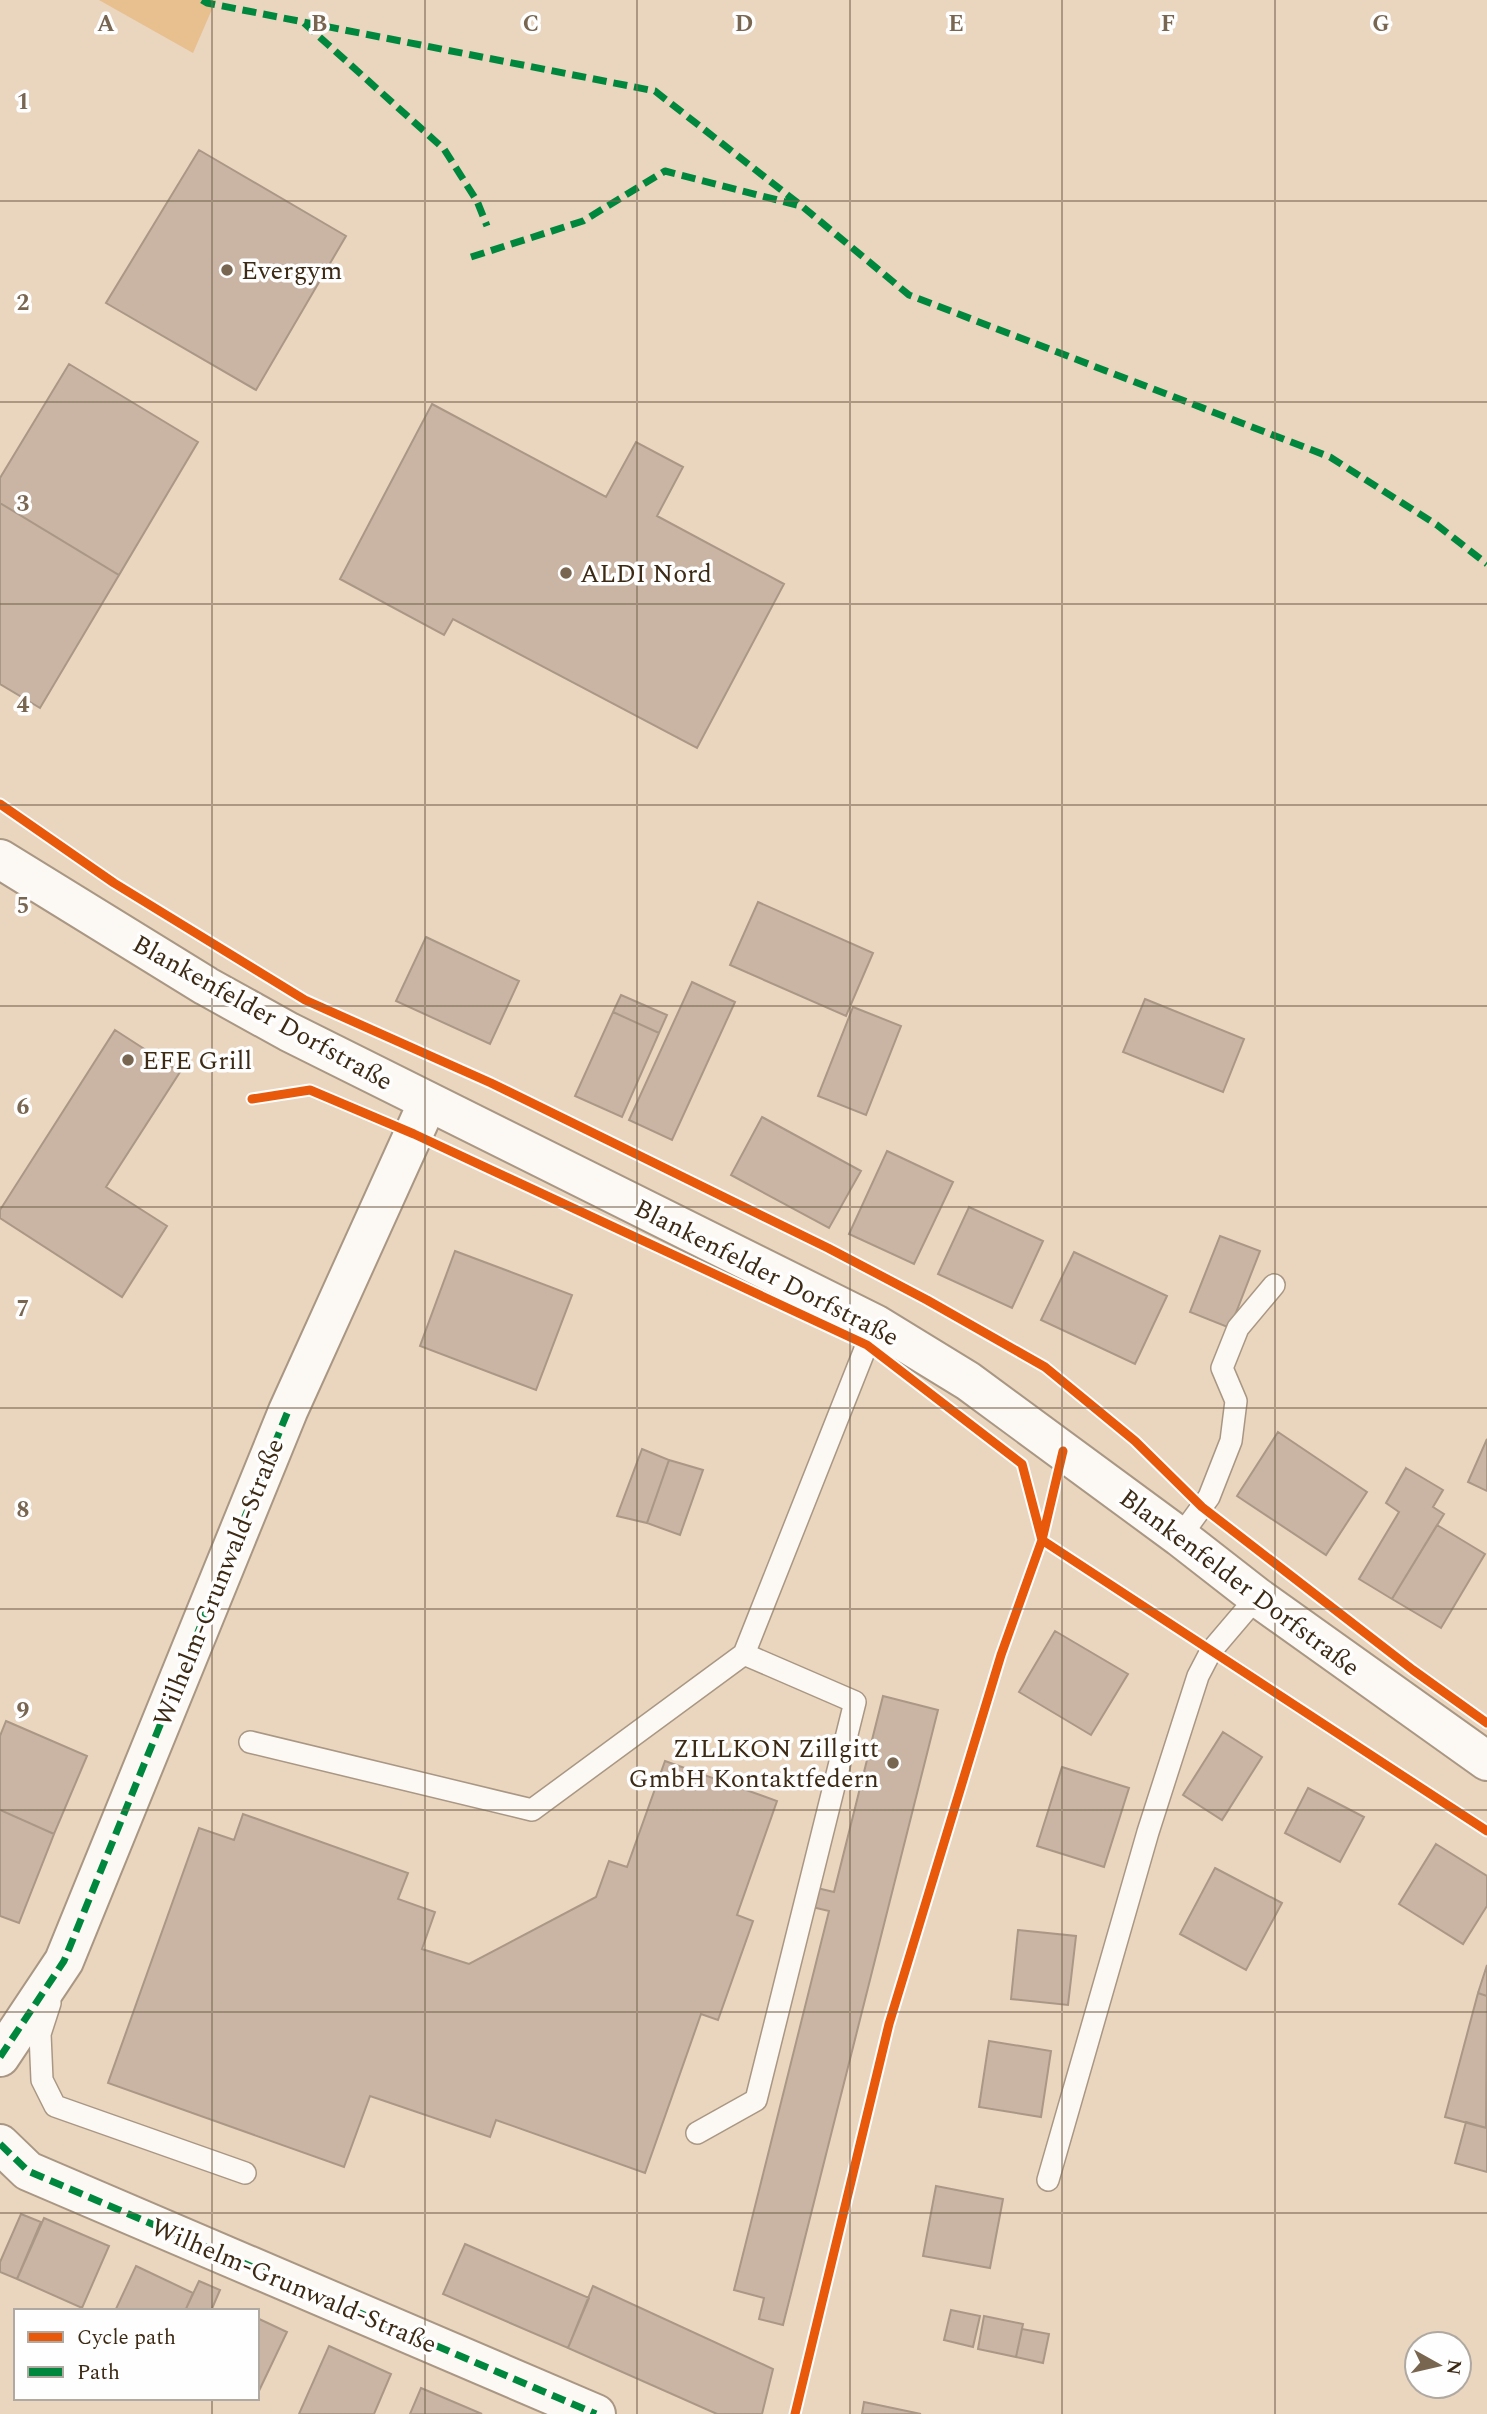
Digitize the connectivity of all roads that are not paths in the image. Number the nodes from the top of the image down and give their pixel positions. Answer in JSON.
{"nodes":[{"id":1,"x":0,"y":859,"type":"edge"},
{"id":2,"x":428,"y":1102,"type":"junction"},
{"id":3,"x":1274,"y":1285,"type":"dead end"},
{"id":4,"x":875,"y":1324,"type":"junction"},
{"id":5,"x":1180,"y":1537,"type":"junction"},
{"id":6,"x":1257,"y":1597,"type":"junction"},
{"id":7,"x":744,"y":1654,"type":"junction"},
{"id":8,"x":250,"y":1742,"type":"dead end"},
{"id":9,"x":1487,"y":1761,"type":"edge"},
{"id":10,"x":64,"y":1961,"type":"junction"},
{"id":11,"x":0,"y":2057,"type":"edge"},
{"id":12,"x":697,"y":2133,"type":"dead end"},
{"id":13,"x":0,"y":2144,"type":"edge"},
{"id":14,"x":245,"y":2173,"type":"dead end"},
{"id":15,"x":1048,"y":2180,"type":"dead end"},
{"id":16,"x":596,"y":2414,"type":"edge"}],
"edges":[{"from":1,"to":2,"type":"main road","name":"Blankenfelder Dorfstraße"},
{"from":2,"to":4,"type":"main road","name":"Blankenfelder Dorfstraße"},
{"from":2,"to":10,"type":"main road","name":"Wilhelm-Grunwald-Straße"},
{"from":3,"to":5,"type":"lane"},
{"from":4,"to":5,"type":"main road","name":"Blankenfelder Dorfstraße"},
{"from":4,"to":7,"type":"lane"},
{"from":5,"to":6,"type":"main road","name":"Blankenfelder Dorfstraße"},
{"from":6,"to":9,"type":"main road","name":"Blankenfelder Dorfstraße"},
{"from":6,"to":15,"type":"lane"},
{"from":7,"to":8,"type":"lane"},
{"from":7,"to":12,"type":"lane"},
{"from":10,"to":11,"type":"main road","name":"Wilhelm-Grunwald-Straße"},
{"from":10,"to":14,"type":"lane"},
{"from":13,"to":16,"type":"main road","name":"Wilhelm-Grunwald-Straße"}]}
